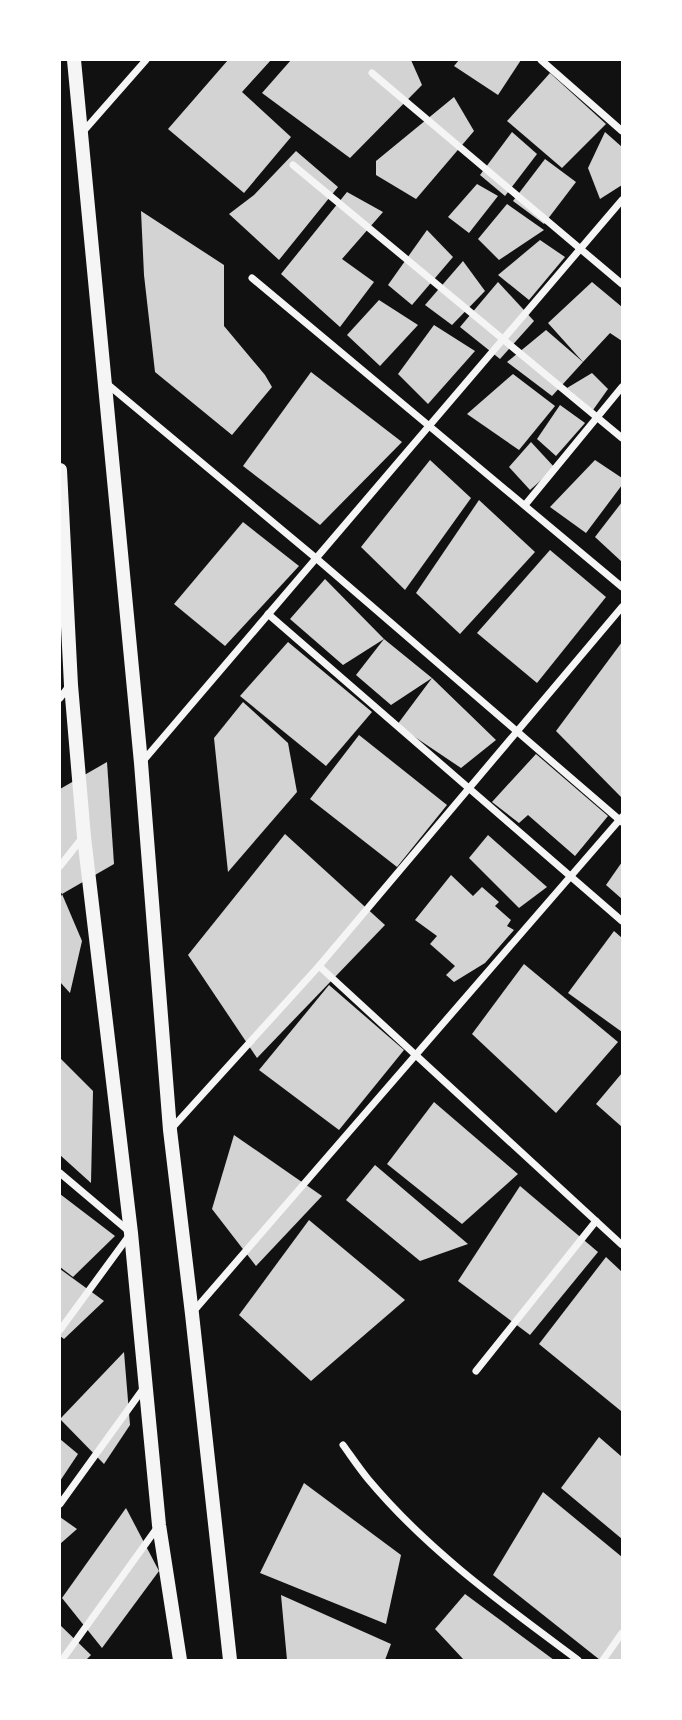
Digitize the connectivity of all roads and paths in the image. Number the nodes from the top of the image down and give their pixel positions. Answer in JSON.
{"nodes":[{"id":1,"x":74,"y":60,"type":"edge"},
{"id":2,"x":146,"y":60,"type":"edge"},
{"id":3,"x":541,"y":60,"type":"edge"},
{"id":4,"x":372,"y":73,"type":"dead end"},
{"id":5,"x":622,"y":131,"type":"edge"},
{"id":6,"x":81,"y":134,"type":"junction"},
{"id":7,"x":293,"y":165,"type":"dead end"},
{"id":8,"x":622,"y":200,"type":"edge"},
{"id":9,"x":582,"y":248,"type":"junction"},
{"id":10,"x":252,"y":278,"type":"dead end"},
{"id":11,"x":622,"y":284,"type":"edge"},
{"id":12,"x":504,"y":340,"type":"junction"},
{"id":13,"x":104,"y":381,"type":"junction"},
{"id":14,"x":622,"y":387,"type":"edge"},
{"id":15,"x":597,"y":418,"type":"junction"},
{"id":16,"x":430,"y":426,"type":"junction"},
{"id":17,"x":622,"y":438,"type":"edge"},
{"id":18,"x":60,"y":470,"type":"edge"},
{"id":19,"x":525,"y":505,"type":"junction"},
{"id":20,"x":61,"y":507,"type":"edge"},
{"id":21,"x":317,"y":559,"type":"junction"},
{"id":22,"x":622,"y":587,"type":"edge"},
{"id":23,"x":622,"y":607,"type":"edge"},
{"id":24,"x":268,"y":614,"type":"junction"},
{"id":25,"x":71,"y":685,"type":"junction"},
{"id":26,"x":60,"y":698,"type":"edge"},
{"id":27,"x":517,"y":732,"type":"junction"},
{"id":28,"x":141,"y":763,"type":"junction"},
{"id":29,"x":469,"y":787,"type":"junction"},
{"id":30,"x":622,"y":819,"type":"edge"},
{"id":31,"x":84,"y":837,"type":"junction"},
{"id":32,"x":60,"y":866,"type":"edge"},
{"id":33,"x":570,"y":875,"type":"junction"},
{"id":34,"x":622,"y":921,"type":"edge"},
{"id":35,"x":319,"y":966,"type":"junction"},
{"id":36,"x":416,"y":1055,"type":"junction"},
{"id":37,"x":170,"y":1130,"type":"junction"},
{"id":38,"x":60,"y":1173,"type":"edge"},
{"id":39,"x":596,"y":1221,"type":"junction"},
{"id":40,"x":131,"y":1233,"type":"junction"},
{"id":41,"x":622,"y":1245,"type":"edge"},
{"id":42,"x":192,"y":1314,"type":"junction"},
{"id":43,"x":60,"y":1330,"type":"edge"},
{"id":44,"x":476,"y":1371,"type":"dead end"},
{"id":45,"x":146,"y":1385,"type":"junction"},
{"id":46,"x":343,"y":1445,"type":"dead end"},
{"id":47,"x":60,"y":1504,"type":"edge"},
{"id":48,"x":159,"y":1525,"type":"junction"},
{"id":49,"x":622,"y":1633,"type":"edge"},
{"id":50,"x":62,"y":1661,"type":"edge"},
{"id":51,"x":180,"y":1661,"type":"edge"},
{"id":52,"x":230,"y":1661,"type":"edge"},
{"id":53,"x":578,"y":1661,"type":"edge"},
{"id":54,"x":603,"y":1661,"type":"edge"}],
"edges":[{"from":1,"to":6,"type":"main road"},
{"from":2,"to":6,"type":"street"},
{"from":3,"to":5,"type":"street"},
{"from":4,"to":9,"type":"street"},
{"from":6,"to":13,"type":"main road"},
{"from":7,"to":12,"type":"street"},
{"from":8,"to":9,"type":"street"},
{"from":9,"to":11,"type":"street"},
{"from":9,"to":12,"type":"street"},
{"from":10,"to":16,"type":"street"},
{"from":12,"to":15,"type":"street"},
{"from":12,"to":16,"type":"street"},
{"from":13,"to":21,"type":"street"},
{"from":13,"to":28,"type":"main road"},
{"from":14,"to":15,"type":"street"},
{"from":15,"to":17,"type":"street"},
{"from":15,"to":19,"type":"street"},
{"from":16,"to":19,"type":"street"},
{"from":16,"to":21,"type":"street"},
{"from":18,"to":20,"type":"main road"},
{"from":19,"to":22,"type":"street"},
{"from":20,"to":25,"type":"main road"},
{"from":21,"to":24,"type":"street"},
{"from":21,"to":27,"type":"street"},
{"from":23,"to":27,"type":"street"},
{"from":24,"to":28,"type":"street"},
{"from":24,"to":29,"type":"street"},
{"from":25,"to":26,"type":"street"},
{"from":25,"to":31,"type":"main road"},
{"from":27,"to":29,"type":"street"},
{"from":27,"to":30,"type":"street"},
{"from":28,"to":37,"type":"main road"},
{"from":29,"to":33,"type":"street"},
{"from":29,"to":35,"type":"street"},
{"from":30,"to":33,"type":"street"},
{"from":31,"to":32,"type":"street"},
{"from":31,"to":40,"type":"main road"},
{"from":33,"to":34,"type":"street"},
{"from":33,"to":36,"type":"street"},
{"from":35,"to":36,"type":"street"},
{"from":35,"to":37,"type":"street"},
{"from":36,"to":39,"type":"street"},
{"from":36,"to":42,"type":"street"},
{"from":37,"to":42,"type":"main road"},
{"from":38,"to":40,"type":"street"},
{"from":39,"to":41,"type":"street"},
{"from":39,"to":44,"type":"street"},
{"from":40,"to":43,"type":"street"},
{"from":40,"to":45,"type":"main road"},
{"from":42,"to":52,"type":"main road"},
{"from":45,"to":47,"type":"street"},
{"from":45,"to":48,"type":"main road"},
{"from":46,"to":53,"type":"street"},
{"from":48,"to":50,"type":"street"},
{"from":48,"to":51,"type":"main road"},
{"from":49,"to":54,"type":"street"}]}
